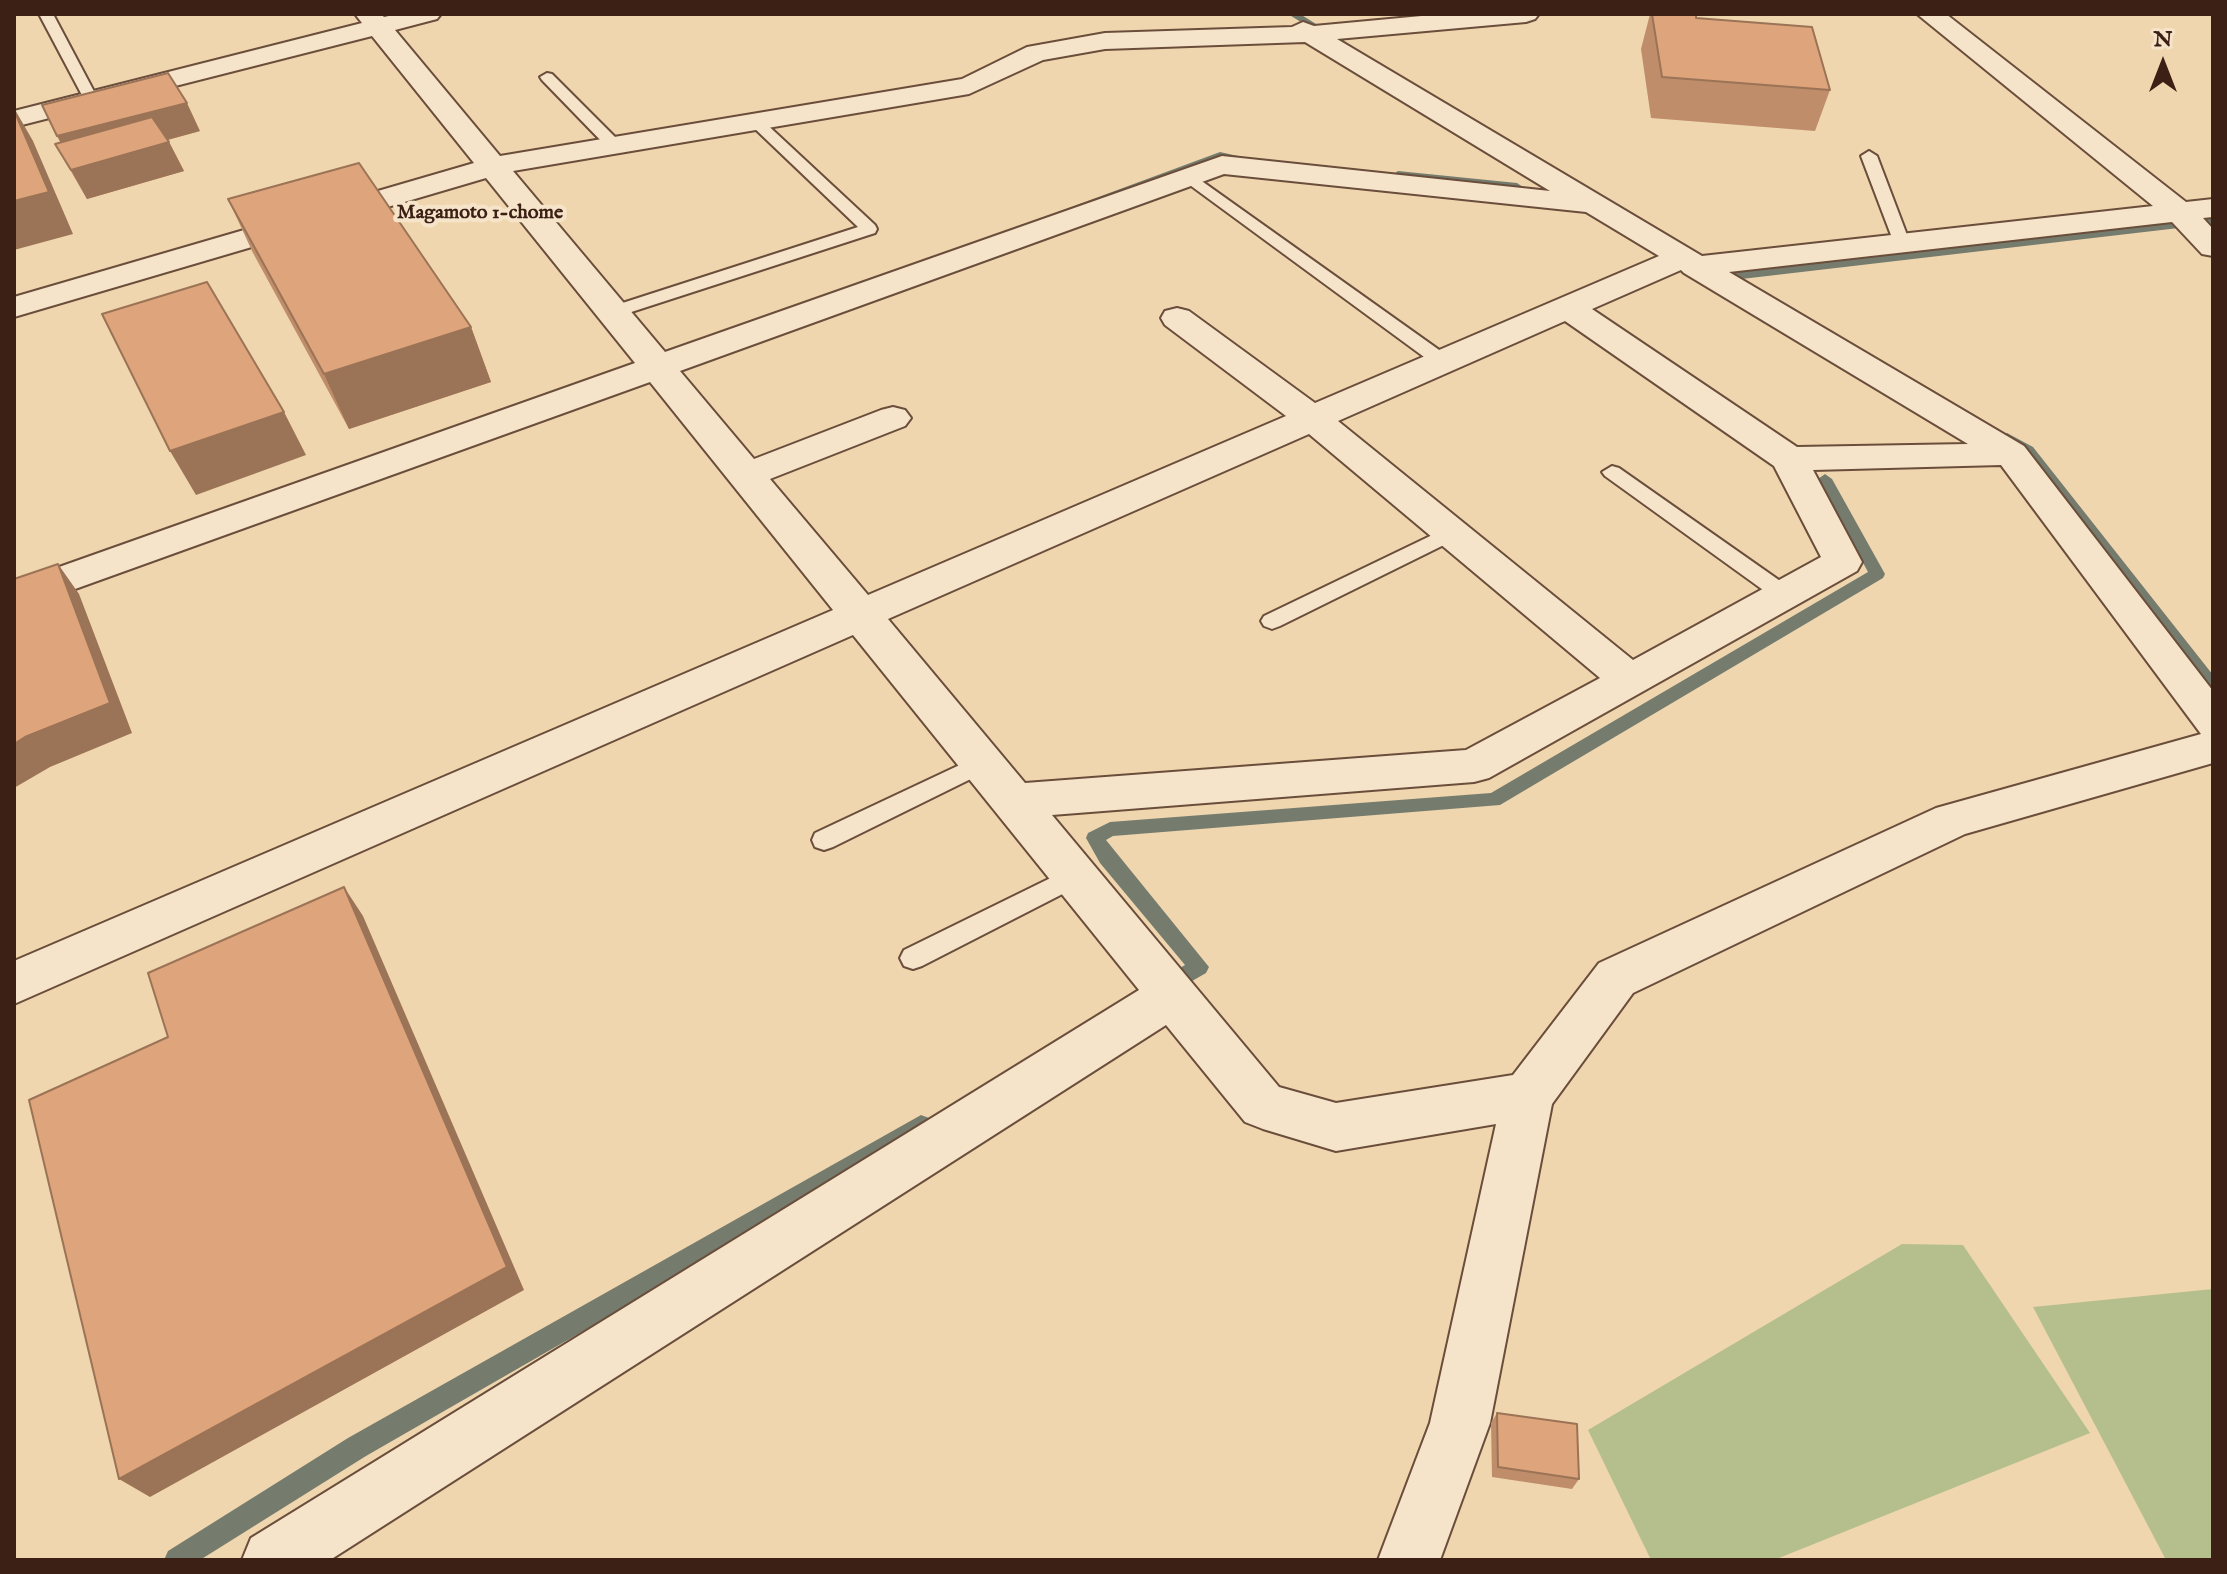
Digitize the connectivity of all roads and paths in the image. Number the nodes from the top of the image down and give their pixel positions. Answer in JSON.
{"nodes":[{"id":1,"x":46,"y":14,"type":"edge"},
{"id":2,"x":428,"y":14,"type":"edge"},
{"id":3,"x":1277,"y":14,"type":"edge"},
{"id":4,"x":1523,"y":14,"type":"edge"},
{"id":5,"x":1930,"y":14,"type":"edge"},
{"id":6,"x":373,"y":20,"type":"edge"},
{"id":7,"x":1309,"y":34,"type":"junction"},
{"id":8,"x":547,"y":77,"type":"dead end"},
{"id":9,"x":91,"y":99,"type":"junction"},
{"id":10,"x":14,"y":119,"type":"edge"},
{"id":11,"x":756,"y":122,"type":"junction"},
{"id":12,"x":614,"y":145,"type":"junction"},
{"id":13,"x":1869,"y":156,"type":"dead end"},
{"id":14,"x":494,"y":166,"type":"junction"},
{"id":15,"x":1189,"y":177,"type":"junction"},
{"id":16,"x":1592,"y":204,"type":"junction"},
{"id":17,"x":2213,"y":208,"type":"edge"},
{"id":18,"x":2180,"y":212,"type":"junction"},
{"id":19,"x":1902,"y":243,"type":"junction"},
{"id":20,"x":2213,"y":247,"type":"edge"},
{"id":21,"x":1688,"y":262,"type":"junction"},
{"id":22,"x":14,"y":307,"type":"edge"},
{"id":23,"x":1567,"y":307,"type":"junction"},
{"id":24,"x":613,"y":312,"type":"junction"},
{"id":25,"x":1177,"y":318,"type":"dead end"},
{"id":26,"x":1442,"y":361,"type":"junction"},
{"id":27,"x":658,"y":367,"type":"junction"},
{"id":28,"x":893,"y":418,"type":"dead end"},
{"id":29,"x":1312,"y":418,"type":"junction"},
{"id":30,"x":2011,"y":454,"type":"junction"},
{"id":31,"x":1789,"y":459,"type":"junction"},
{"id":32,"x":1612,"y":472,"type":"dead end"},
{"id":33,"x":747,"y":475,"type":"junction"},
{"id":34,"x":1451,"y":533,"type":"junction"},
{"id":35,"x":1785,"y":595,"type":"junction"},
{"id":36,"x":14,"y":597,"type":"edge"},
{"id":37,"x":860,"y":614,"type":"junction"},
{"id":38,"x":1272,"y":621,"type":"dead end"},
{"id":39,"x":1630,"y":680,"type":"junction"},
{"id":40,"x":2213,"y":722,"type":"edge"},
{"id":41,"x":2213,"y":747,"type":"edge"},
{"id":42,"x":983,"y":763,"type":"junction"},
{"id":43,"x":1013,"y":801,"type":"junction"},
{"id":44,"x":824,"y":840,"type":"dead end"},
{"id":45,"x":1075,"y":876,"type":"junction"},
{"id":46,"x":913,"y":958,"type":"dead end"},
{"id":47,"x":14,"y":983,"type":"edge"},
{"id":48,"x":1172,"y":995,"type":"junction"},
{"id":49,"x":1528,"y":1096,"type":"junction"},
{"id":50,"x":273,"y":1560,"type":"edge"},
{"id":51,"x":1409,"y":1560,"type":"edge"}],
"edges":[{"from":1,"to":9,"type":"lane"},
{"from":2,"to":6,"type":"street"},
{"from":3,"to":7,"type":"street"},
{"from":4,"to":7,"type":"street"},
{"from":5,"to":18,"type":"street"},
{"from":6,"to":9,"type":"street"},
{"from":6,"to":14,"type":"street"},
{"from":7,"to":11,"type":"street"},
{"from":7,"to":16,"type":"street"},
{"from":8,"to":12,"type":"lane"},
{"from":9,"to":10,"type":"street"},
{"from":11,"to":12,"type":"street"},
{"from":11,"to":24,"type":"lane"},
{"from":12,"to":14,"type":"street"},
{"from":13,"to":19,"type":"lane"},
{"from":14,"to":22,"type":"street"},
{"from":14,"to":24,"type":"street"},
{"from":15,"to":16,"type":"street"},
{"from":15,"to":26,"type":"lane"},
{"from":15,"to":27,"type":"street"},
{"from":16,"to":21,"type":"street"},
{"from":17,"to":18,"type":"street"},
{"from":18,"to":19,"type":"street"},
{"from":18,"to":20,"type":"street"},
{"from":19,"to":21,"type":"street"},
{"from":21,"to":23,"type":"street"},
{"from":21,"to":30,"type":"street"},
{"from":23,"to":26,"type":"street"},
{"from":23,"to":31,"type":"street"},
{"from":24,"to":27,"type":"street"},
{"from":25,"to":29,"type":"street"},
{"from":26,"to":29,"type":"street"},
{"from":27,"to":33,"type":"street"},
{"from":27,"to":36,"type":"street"},
{"from":28,"to":33,"type":"street"},
{"from":29,"to":34,"type":"street"},
{"from":29,"to":37,"type":"street"},
{"from":30,"to":31,"type":"street"},
{"from":30,"to":40,"type":"street"},
{"from":31,"to":35,"type":"street"},
{"from":32,"to":35,"type":"lane"},
{"from":33,"to":37,"type":"street"},
{"from":34,"to":38,"type":"lane"},
{"from":34,"to":39,"type":"street"},
{"from":35,"to":39,"type":"street"},
{"from":37,"to":42,"type":"street"},
{"from":37,"to":47,"type":"street"},
{"from":39,"to":43,"type":"street"},
{"from":41,"to":49,"type":"street"},
{"from":42,"to":43,"type":"street"},
{"from":42,"to":44,"type":"lane"},
{"from":43,"to":45,"type":"street"},
{"from":45,"to":46,"type":"lane"},
{"from":45,"to":48,"type":"street"},
{"from":48,"to":49,"type":"street"},
{"from":48,"to":50,"type":"street"},
{"from":49,"to":51,"type":"street"}]}
